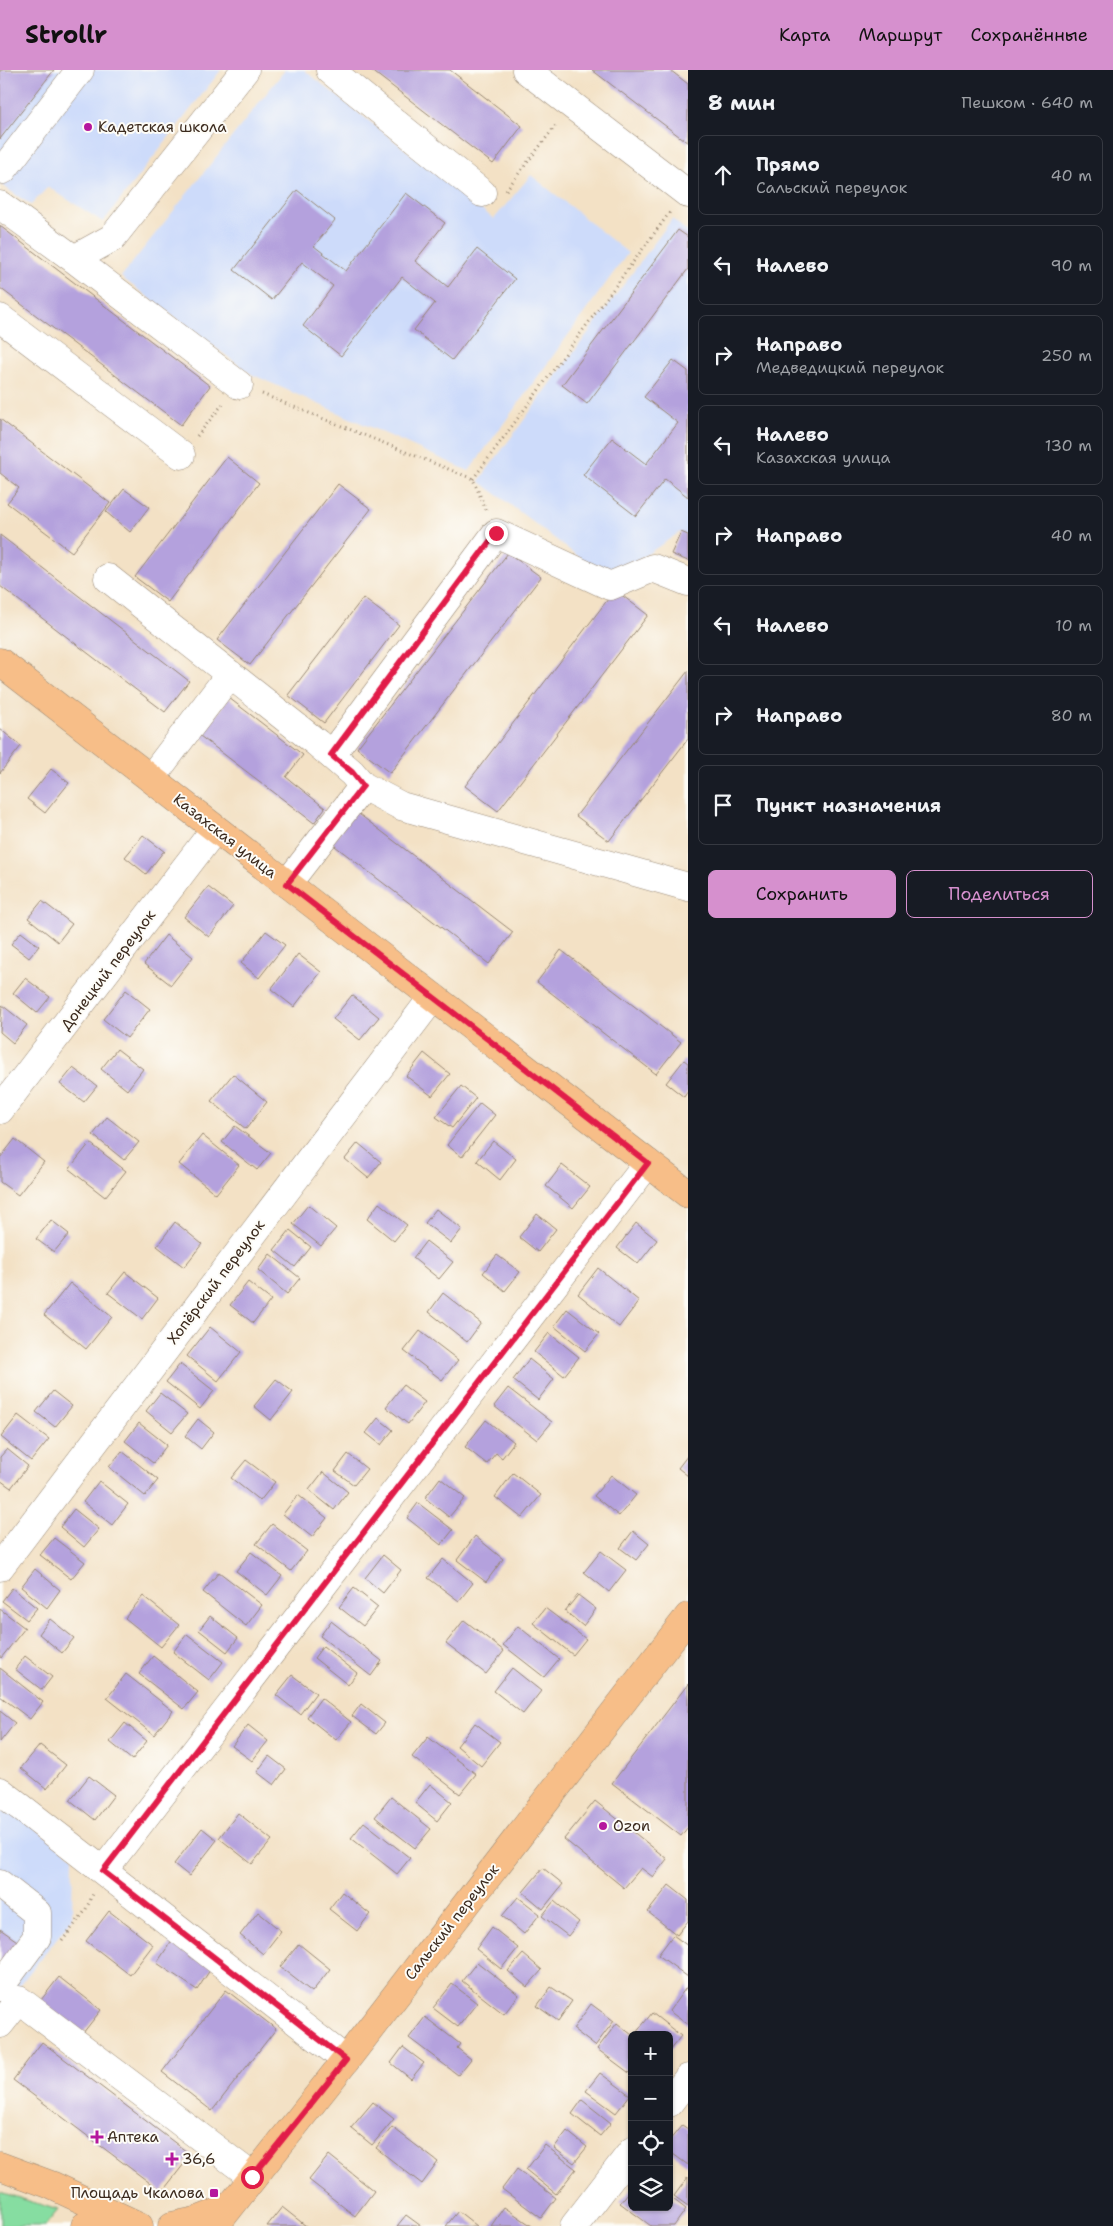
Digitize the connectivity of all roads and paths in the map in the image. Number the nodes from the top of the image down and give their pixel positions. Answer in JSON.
{"nodes":[{"id":1,"x":80,"y":70,"type":"edge"},
{"id":2,"x":245,"y":70,"type":"edge"},
{"id":3,"x":330,"y":70,"type":"edge"},
{"id":4,"x":526,"y":70,"type":"edge"},
{"id":5,"x":571,"y":105,"type":"junction"},
{"id":6,"x":3,"y":170,"type":"dead end"},
{"id":7,"x":482,"y":193,"type":"joint"},
{"id":8,"x":686,"y":193,"type":"edge"},
{"id":9,"x":0,"y":206,"type":"edge"},
{"id":10,"x":74,"y":259,"type":"junction"},
{"id":11,"x":0,"y":318,"type":"edge"},
{"id":12,"x":239,"y":385,"type":"junction"},
{"id":13,"x":181,"y":456,"type":"joint"},
{"id":14,"x":472,"y":479,"type":"junction"},
{"id":15,"x":496,"y":533,"type":"junction"},
{"id":16,"x":108,"y":578,"type":"dead end"},
{"id":17,"x":688,"y":582,"type":"edge"},
{"id":18,"x":1,"y":665,"type":"edge"},
{"id":19,"x":230,"y":674,"type":"junction"},
{"id":20,"x":331,"y":755,"type":"junction"},
{"id":21,"x":151,"y":778,"type":"junction"},
{"id":22,"x":363,"y":786,"type":"junction"},
{"id":23,"x":216,"y":829,"type":"junction"},
{"id":24,"x":287,"y":884,"type":"junction"},
{"id":25,"x":688,"y":887,"type":"edge"},
{"id":26,"x":433,"y":996,"type":"junction"},
{"id":27,"x":0,"y":1110,"type":"edge"},
{"id":28,"x":648,"y":1163,"type":"junction"},
{"id":29,"x":688,"y":1194,"type":"edge"},
{"id":30,"x":0,"y":1567,"type":"edge"},
{"id":31,"x":688,"y":1617,"type":"edge"},
{"id":32,"x":0,"y":1791,"type":"edge"},
{"id":33,"x":103,"y":1871,"type":"junction"},
{"id":34,"x":0,"y":1884,"type":"edge"},
{"id":35,"x":0,"y":1987,"type":"edge"},
{"id":36,"x":0,"y":2024,"type":"edge"},
{"id":37,"x":346,"y":2060,"type":"junction"},
{"id":38,"x":688,"y":2078,"type":"edge"},
{"id":39,"x":673,"y":2097,"type":"edge"},
{"id":40,"x":628,"y":2156,"type":"edge"},
{"id":41,"x":0,"y":2166,"type":"edge"},
{"id":42,"x":252,"y":2177,"type":"junction"},
{"id":43,"x":222,"y":2217,"type":"edge"},
{"id":44,"x":134,"y":2223,"type":"edge"},
{"id":45,"x":85,"y":2226,"type":"edge"},
{"id":46,"x":172,"y":2226,"type":"edge"},
{"id":47,"x":574,"y":2226,"type":"edge"}],
"edges":[{"from":1,"to":6,"type":"street"},
{"from":2,"to":10,"type":"street"},
{"from":3,"to":7,"type":"street"},
{"from":4,"to":5,"type":"street"},
{"from":5,"to":7,"type":"path"},
{"from":5,"to":8,"type":"street"},
{"from":8,"to":14,"type":"path"},
{"from":9,"to":10,"type":"street"},
{"from":10,"to":12,"type":"street"},
{"from":11,"to":13,"type":"street"},
{"from":12,"to":13,"type":"path"},
{"from":12,"to":14,"type":"path"},
{"from":14,"to":15,"type":"path"},
{"from":15,"to":17,"type":"street"},
{"from":15,"to":20,"type":"street"},
{"from":16,"to":19,"type":"street"},
{"from":18,"to":21,"type":"main road","name":"Казахская улица"},
{"from":19,"to":20,"type":"street"},
{"from":19,"to":21,"type":"street"},
{"from":20,"to":22,"type":"street"},
{"from":21,"to":23,"type":"main road","name":"Казахская улица"},
{"from":22,"to":24,"type":"street"},
{"from":22,"to":25,"type":"street"},
{"from":23,"to":24,"type":"main road","name":"Казахская улица"},
{"from":23,"to":27,"type":"street","name":"Донецкий переулок"},
{"from":24,"to":26,"type":"main road","name":"Казахская улица"},
{"from":26,"to":28,"type":"main road","name":"Казахская улица"},
{"from":26,"to":30,"type":"street","name":"Хопёрский переулок"},
{"from":28,"to":29,"type":"main road","name":"Казахская улица"},
{"from":28,"to":33,"type":"street"},
{"from":31,"to":37,"type":"main road","name":"Сальский переулок"},
{"from":32,"to":33,"type":"street"},
{"from":33,"to":37,"type":"street"},
{"from":34,"to":35,"type":"street"},
{"from":36,"to":42,"type":"street"},
{"from":37,"to":42,"type":"main road","name":"Сальский переулок"},
{"from":38,"to":39,"type":"street"},
{"from":40,"to":47,"type":"street"},
{"from":41,"to":44,"type":"main road"},
{"from":42,"to":43,"type":"main road","name":"Сальский переулок"},
{"from":43,"to":46,"type":"main road"},
{"from":44,"to":45,"type":"main road"}]}
